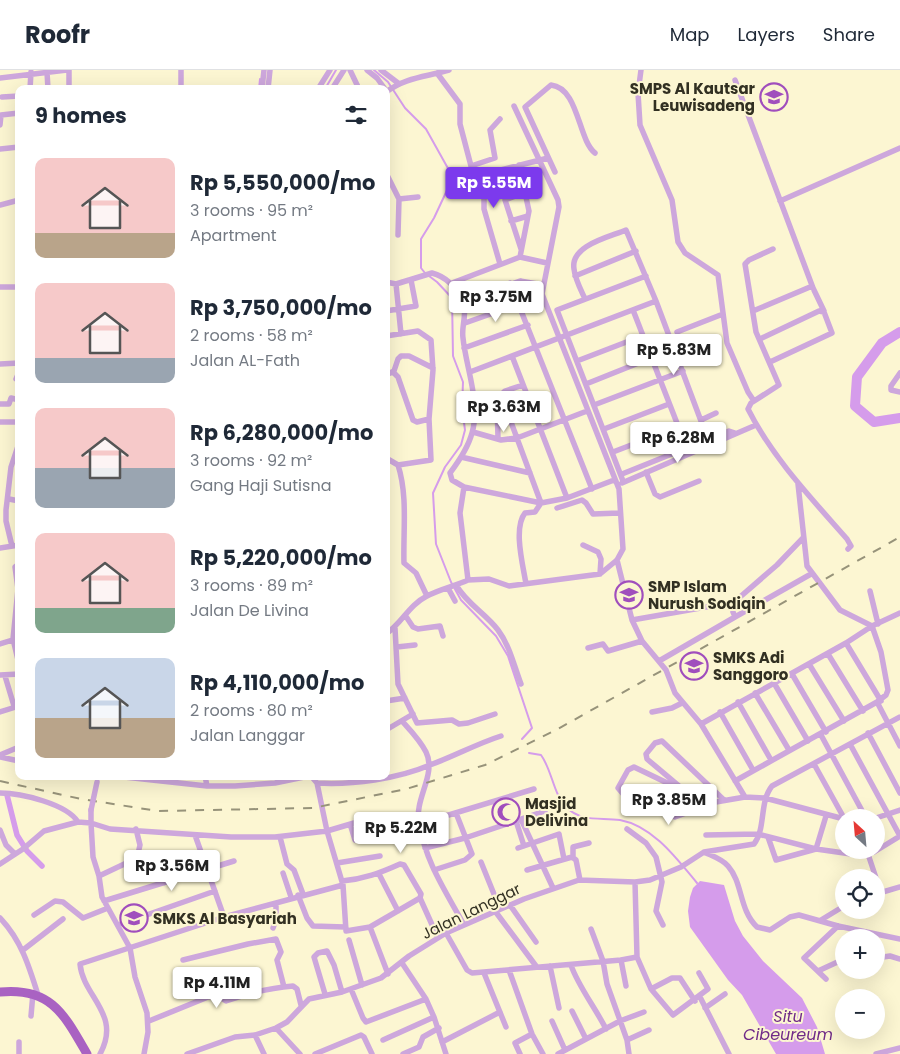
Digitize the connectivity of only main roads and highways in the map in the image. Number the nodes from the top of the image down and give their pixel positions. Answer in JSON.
{"nodes":[{"id":1,"x":0,"y":992,"type":"edge"},
{"id":2,"x":87,"y":1054,"type":"edge"}],
"edges":[{"from":1,"to":2,"type":"main road"}]}
